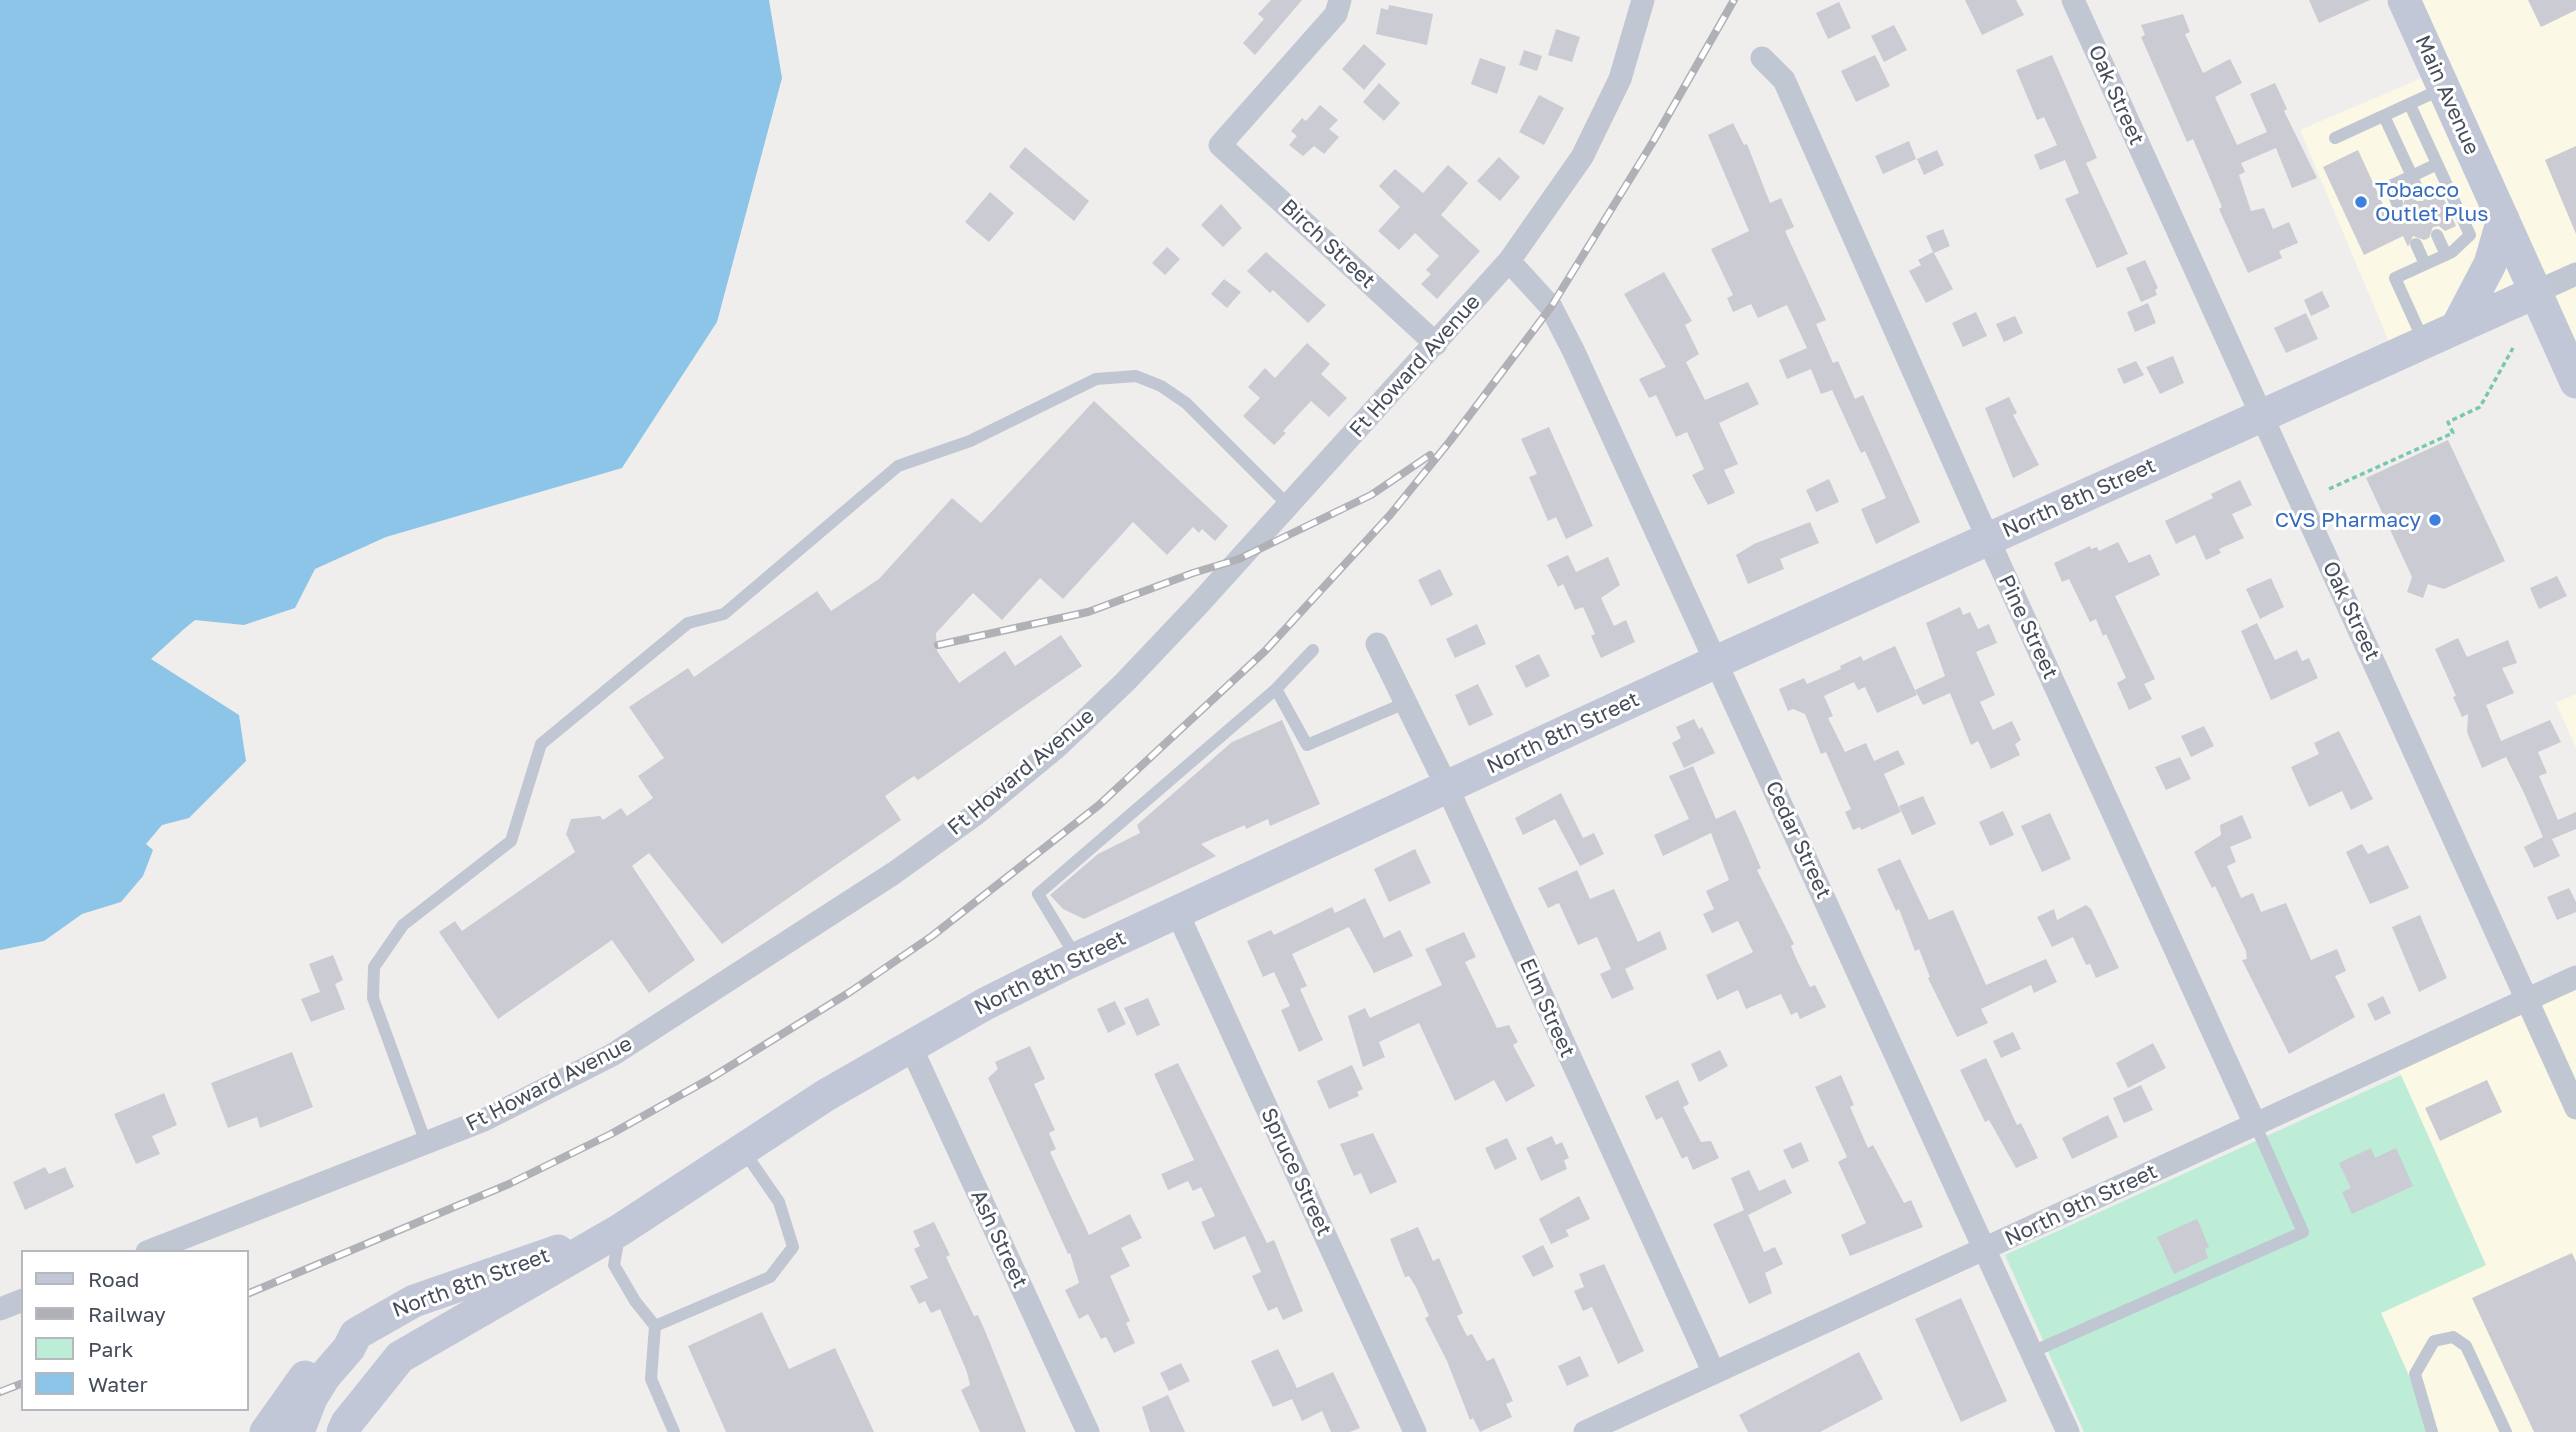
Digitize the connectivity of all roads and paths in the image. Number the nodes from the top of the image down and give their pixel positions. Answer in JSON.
{"nodes":[{"id":1,"x":1340,"y":0,"type":"edge"},
{"id":2,"x":1643,"y":0,"type":"edge"},
{"id":3,"x":2073,"y":0,"type":"edge"},
{"id":4,"x":2404,"y":0,"type":"edge"},
{"id":5,"x":1762,"y":58,"type":"dead end"},
{"id":6,"x":2444,"y":88,"type":"junction"},
{"id":7,"x":2410,"y":105,"type":"junction"},
{"id":8,"x":2384,"y":116,"type":"junction"},
{"id":9,"x":2335,"y":138,"type":"dead end"},
{"id":10,"x":2437,"y":164,"type":"junction"},
{"id":11,"x":2412,"y":176,"type":"junction"},
{"id":12,"x":2419,"y":193,"type":"dead end"},
{"id":13,"x":2397,"y":203,"type":"dead end"},
{"id":14,"x":2503,"y":219,"type":"junction"},
{"id":15,"x":2437,"y":234,"type":"dead end"},
{"id":16,"x":2416,"y":244,"type":"dead end"},
{"id":17,"x":2446,"y":255,"type":"junction"},
{"id":18,"x":1509,"y":261,"type":"junction"},
{"id":19,"x":2425,"y":264,"type":"junction"},
{"id":20,"x":2576,"y":274,"type":"edge"},
{"id":21,"x":2536,"y":292,"type":"junction"},
{"id":22,"x":2457,"y":327,"type":"junction"},
{"id":23,"x":2424,"y":342,"type":"junction"},
{"id":24,"x":1436,"y":344,"type":"junction"},
{"id":25,"x":2513,"y":348,"type":"dead end"},
{"id":26,"x":2576,"y":382,"type":"edge"},
{"id":27,"x":2261,"y":415,"type":"junction"},
{"id":28,"x":2329,"y":489,"type":"dead end"},
{"id":29,"x":1288,"y":505,"type":"junction"},
{"id":30,"x":1988,"y":539,"type":"junction"},
{"id":31,"x":1377,"y":644,"type":"dead end"},
{"id":32,"x":1312,"y":650,"type":"dead end"},
{"id":33,"x":1716,"y":662,"type":"junction"},
{"id":34,"x":1276,"y":689,"type":"junction"},
{"id":35,"x":1405,"y":703,"type":"junction"},
{"id":36,"x":1447,"y":787,"type":"junction"},
{"id":37,"x":1177,"y":912,"type":"junction"},
{"id":38,"x":1077,"y":958,"type":"junction"},
{"id":39,"x":2576,"y":977,"type":"edge"},
{"id":40,"x":2528,"y":999,"type":"junction"},
{"id":41,"x":910,"y":1045,"type":"junction"},
{"id":42,"x":2576,"y":1108,"type":"edge"},
{"id":43,"x":2255,"y":1124,"type":"junction"},
{"id":44,"x":426,"y":1143,"type":"junction"},
{"id":45,"x":743,"y":1150,"type":"junction"},
{"id":46,"x":620,"y":1230,"type":"junction"},
{"id":47,"x":1985,"y":1248,"type":"junction"},
{"id":48,"x":151,"y":1250,"type":"edge"},
{"id":49,"x":21,"y":1301,"type":"edge"},
{"id":50,"x":0,"y":1309,"type":"edge"},
{"id":51,"x":655,"y":1326,"type":"junction"},
{"id":52,"x":356,"y":1334,"type":"junction"},
{"id":53,"x":2032,"y":1352,"type":"junction"},
{"id":54,"x":1714,"y":1373,"type":"junction"},
{"id":55,"x":266,"y":1432,"type":"edge"},
{"id":56,"x":298,"y":1432,"type":"edge"},
{"id":57,"x":343,"y":1432,"type":"edge"},
{"id":58,"x":674,"y":1432,"type":"edge"},
{"id":59,"x":1087,"y":1432,"type":"edge"},
{"id":60,"x":1415,"y":1432,"type":"edge"},
{"id":61,"x":1585,"y":1432,"type":"edge"},
{"id":62,"x":2068,"y":1432,"type":"edge"},
{"id":63,"x":2432,"y":1432,"type":"edge"},
{"id":64,"x":2506,"y":1432,"type":"edge"}],
"edges":[{"from":1,"to":24,"type":"street","name":"Birch Street"},
{"from":2,"to":18,"type":"street","name":"Ft Howard Avenue"},
{"from":3,"to":27,"type":"street","name":"Oak Street"},
{"from":4,"to":6,"type":"main road","name":"Main Avenue"},
{"from":5,"to":30,"type":"street","name":"Pine Street"},
{"from":6,"to":7,"type":"lane"},
{"from":6,"to":14,"type":"main road","name":"Main Avenue"},
{"from":7,"to":8,"type":"lane"},
{"from":7,"to":10,"type":"lane"},
{"from":8,"to":9,"type":"lane"},
{"from":8,"to":11,"type":"lane"},
{"from":10,"to":11,"type":"lane"},
{"from":10,"to":17,"type":"lane"},
{"from":11,"to":12,"type":"lane"},
{"from":11,"to":13,"type":"lane"},
{"from":14,"to":21,"type":"main road","name":"Main Avenue"},
{"from":14,"to":22,"type":"main road"},
{"from":15,"to":17,"type":"lane"},
{"from":16,"to":19,"type":"lane"},
{"from":17,"to":19,"type":"lane"},
{"from":18,"to":24,"type":"street","name":"Ft Howard Avenue"},
{"from":18,"to":33,"type":"street","name":"Cedar Street"},
{"from":19,"to":23,"type":"lane"},
{"from":20,"to":21,"type":"street"},
{"from":21,"to":22,"type":"main road","name":"North 8th Street"},
{"from":21,"to":26,"type":"main road","name":"Main Avenue"},
{"from":22,"to":23,"type":"main road","name":"North 8th Street"},
{"from":23,"to":27,"type":"main road","name":"North 8th Street"},
{"from":24,"to":29,"type":"street","name":"Ft Howard Avenue"},
{"from":25,"to":28,"type":"path"},
{"from":27,"to":30,"type":"main road","name":"North 8th Street"},
{"from":27,"to":40,"type":"street","name":"Oak Street"},
{"from":29,"to":44,"type":"street","name":"Ft Howard Avenue"},
{"from":29,"to":44,"type":"lane"},
{"from":30,"to":33,"type":"main road","name":"North 8th Street"},
{"from":30,"to":43,"type":"street","name":"Pine Street"},
{"from":31,"to":35,"type":"street","name":"Elm Street"},
{"from":32,"to":34,"type":"lane"},
{"from":33,"to":36,"type":"main road","name":"North 8th Street"},
{"from":33,"to":47,"type":"street","name":"Cedar Street"},
{"from":34,"to":35,"type":"lane"},
{"from":34,"to":38,"type":"lane"},
{"from":35,"to":36,"type":"street","name":"Elm Street"},
{"from":36,"to":37,"type":"main road","name":"North 8th Street"},
{"from":36,"to":54,"type":"street","name":"Elm Street"},
{"from":37,"to":38,"type":"main road","name":"North 8th Street"},
{"from":37,"to":60,"type":"street","name":"Spruce Street"},
{"from":38,"to":41,"type":"main road","name":"North 8th Street"},
{"from":39,"to":40,"type":"street","name":"North 9th Street"},
{"from":40,"to":42,"type":"street","name":"Oak Street"},
{"from":40,"to":43,"type":"street","name":"North 9th Street"},
{"from":41,"to":45,"type":"main road","name":"North 8th Street"},
{"from":41,"to":59,"type":"street","name":"Ash Street"},
{"from":43,"to":47,"type":"street","name":"North 9th Street"},
{"from":43,"to":53,"type":"lane"},
{"from":44,"to":48,"type":"street","name":"Ft Howard Avenue"},
{"from":45,"to":46,"type":"main road","name":"North 8th Street"},
{"from":45,"to":51,"type":"lane"},
{"from":46,"to":51,"type":"lane"},
{"from":46,"to":52,"type":"main road","name":"North 8th Street"},
{"from":46,"to":57,"type":"main road","name":"North 8th Street"},
{"from":47,"to":53,"type":"street","name":"Cedar Street"},
{"from":47,"to":54,"type":"street","name":"North 9th Street"},
{"from":49,"to":50,"type":"street"},
{"from":51,"to":58,"type":"lane"},
{"from":52,"to":55,"type":"main road"},
{"from":52,"to":56,"type":"main road","name":"North 8th Street"},
{"from":53,"to":62,"type":"street","name":"Cedar Street"},
{"from":54,"to":61,"type":"street","name":"North 9th Street"},
{"from":63,"to":64,"type":"lane"}]}
